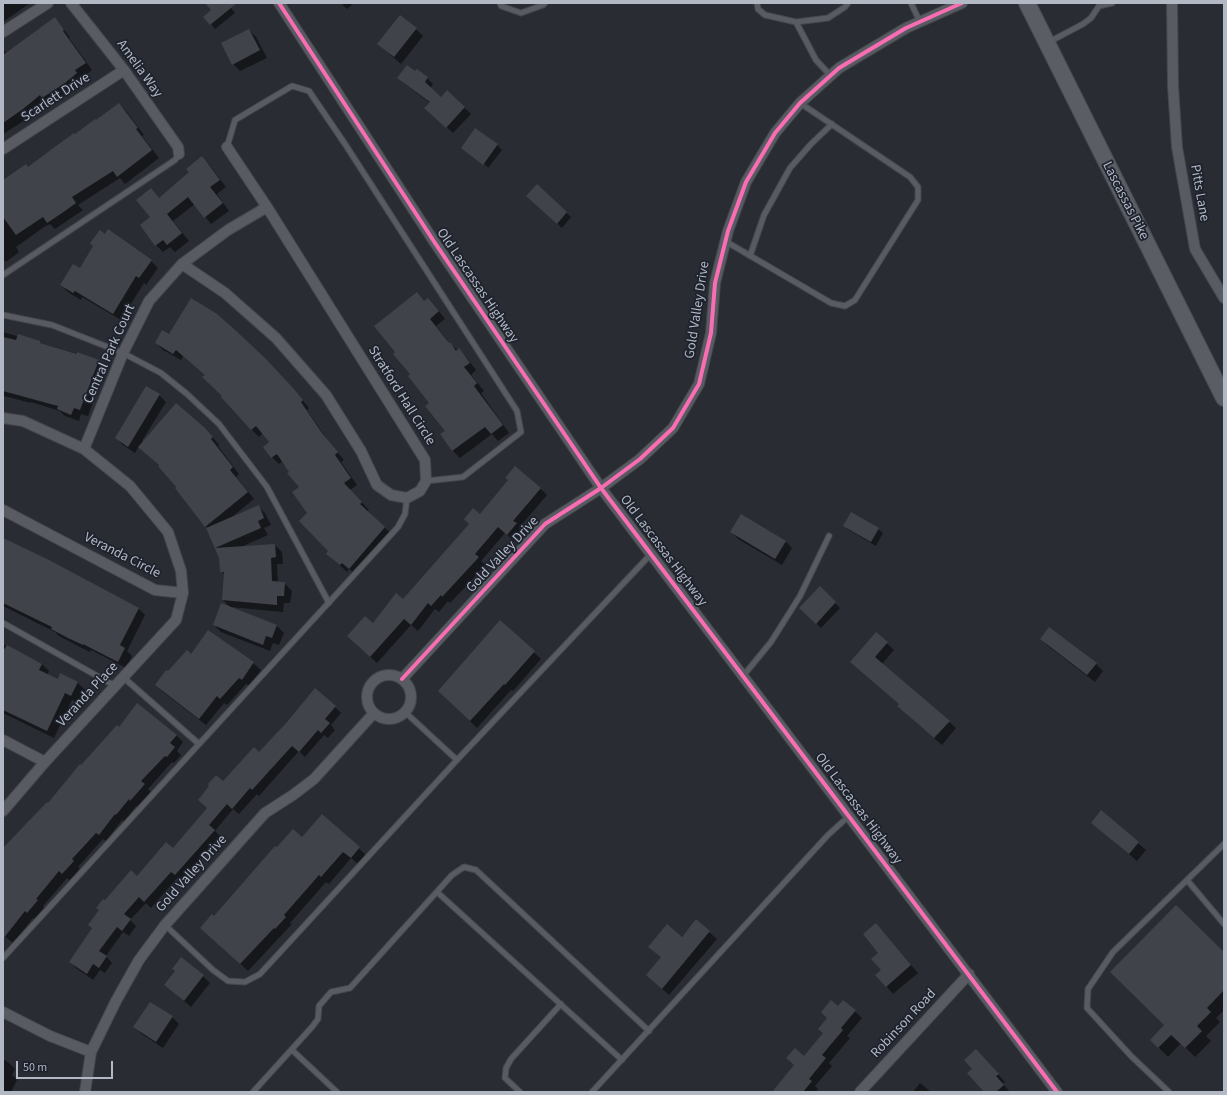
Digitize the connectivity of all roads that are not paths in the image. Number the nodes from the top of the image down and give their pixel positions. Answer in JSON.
{"nodes":[{"id":1,"x":48,"y":3,"type":"edge"},
{"id":2,"x":71,"y":3,"type":"edge"},
{"id":3,"x":279,"y":3,"type":"edge"},
{"id":4,"x":500,"y":3,"type":"edge"},
{"id":5,"x":544,"y":3,"type":"edge"},
{"id":6,"x":757,"y":3,"type":"edge"},
{"id":7,"x":848,"y":3,"type":"edge"},
{"id":8,"x":911,"y":3,"type":"edge"},
{"id":9,"x":962,"y":3,"type":"edge"},
{"id":10,"x":1027,"y":3,"type":"edge"},
{"id":11,"x":1112,"y":3,"type":"edge"},
{"id":12,"x":1172,"y":3,"type":"edge"},
{"id":13,"x":796,"y":22,"type":"junction"},
{"id":14,"x":920,"y":22,"type":"junction"},
{"id":15,"x":3,"y":32,"type":"edge"},
{"id":16,"x":1047,"y":43,"type":"junction"},
{"id":17,"x":124,"y":70,"type":"junction"},
{"id":18,"x":830,"y":75,"type":"junction"},
{"id":19,"x":800,"y":103,"type":"junction"},
{"id":20,"x":832,"y":124,"type":"junction"},
{"id":21,"x":227,"y":147,"type":"joint"},
{"id":22,"x":3,"y":149,"type":"edge"},
{"id":23,"x":179,"y":154,"type":"joint"},
{"id":24,"x":267,"y":207,"type":"junction"},
{"id":25,"x":725,"y":241,"type":"junction"},
{"id":26,"x":750,"y":256,"type":"junction"},
{"id":27,"x":182,"y":264,"type":"junction"},
{"id":28,"x":3,"y":275,"type":"edge"},
{"id":29,"x":1224,"y":298,"type":"edge"},
{"id":30,"x":3,"y":315,"type":"edge"},
{"id":31,"x":123,"y":353,"type":"junction"},
{"id":32,"x":1224,"y":398,"type":"edge"},
{"id":33,"x":3,"y":418,"type":"edge"},
{"id":34,"x":84,"y":449,"type":"junction"},
{"id":35,"x":426,"y":481,"type":"junction"},
{"id":36,"x":601,"y":488,"type":"junction"},
{"id":37,"x":407,"y":498,"type":"junction"},
{"id":38,"x":3,"y":510,"type":"edge"},
{"id":39,"x":829,"y":536,"type":"dead end"},
{"id":40,"x":651,"y":554,"type":"junction"},
{"id":41,"x":183,"y":593,"type":"junction"},
{"id":42,"x":329,"y":602,"type":"junction"},
{"id":43,"x":3,"y":623,"type":"edge"},
{"id":44,"x":743,"y":676,"type":"junction"},
{"id":45,"x":123,"y":677,"type":"junction"},
{"id":46,"x":402,"y":679,"type":"junction"},
{"id":47,"x":115,"y":686,"type":"junction"},
{"id":48,"x":374,"y":712,"type":"junction"},
{"id":49,"x":405,"y":712,"type":"junction"},
{"id":50,"x":3,"y":740,"type":"edge"},
{"id":51,"x":199,"y":744,"type":"junction"},
{"id":52,"x":457,"y":760,"type":"junction"},
{"id":53,"x":45,"y":762,"type":"junction"},
{"id":54,"x":3,"y":811,"type":"edge"},
{"id":55,"x":849,"y":816,"type":"junction"},
{"id":56,"x":1224,"y":844,"type":"edge"},
{"id":57,"x":1187,"y":880,"type":"junction"},
{"id":58,"x":437,"y":892,"type":"junction"},
{"id":59,"x":1224,"y":924,"type":"edge"},
{"id":60,"x":165,"y":925,"type":"junction"},
{"id":61,"x":3,"y":958,"type":"edge"},
{"id":62,"x":969,"y":974,"type":"junction"},
{"id":63,"x":561,"y":1004,"type":"junction"},
{"id":64,"x":3,"y":1012,"type":"edge"},
{"id":65,"x":649,"y":1031,"type":"junction"},
{"id":66,"x":292,"y":1050,"type":"junction"},
{"id":67,"x":91,"y":1052,"type":"junction"},
{"id":68,"x":622,"y":1060,"type":"junction"},
{"id":69,"x":85,"y":1092,"type":"edge"},
{"id":70,"x":253,"y":1092,"type":"edge"},
{"id":71,"x":337,"y":1092,"type":"edge"},
{"id":72,"x":520,"y":1092,"type":"edge"},
{"id":73,"x":592,"y":1092,"type":"edge"},
{"id":74,"x":860,"y":1092,"type":"edge"},
{"id":75,"x":1057,"y":1092,"type":"edge"},
{"id":76,"x":1169,"y":1092,"type":"edge"}],
"edges":[{"from":1,"to":15,"type":"street"},
{"from":2,"to":17,"type":"street","name":"Amelia Way"},
{"from":3,"to":36,"type":"street","name":"Old Lascassas Highway"},
{"from":4,"to":5,"type":"lane"},
{"from":6,"to":13,"type":"lane"},
{"from":7,"to":13,"type":"lane"},
{"from":8,"to":14,"type":"lane"},
{"from":9,"to":14,"type":"street","name":"Gold Valley Drive"},
{"from":10,"to":16,"type":"main road","name":"Lascassas Pike"},
{"from":11,"to":16,"type":"lane"},
{"from":12,"to":29,"type":"street","name":"Pitts Lane"},
{"from":13,"to":18,"type":"lane"},
{"from":14,"to":18,"type":"street","name":"Gold Valley Drive"},
{"from":16,"to":32,"type":"main road","name":"Lascassas Pike"},
{"from":17,"to":22,"type":"street","name":"Scarlett Drive"},
{"from":17,"to":23,"type":"street","name":"Amelia Way"},
{"from":18,"to":19,"type":"street","name":"Gold Valley Drive"},
{"from":19,"to":20,"type":"lane"},
{"from":19,"to":25,"type":"street","name":"Gold Valley Drive"},
{"from":20,"to":26,"type":"lane"},
{"from":20,"to":26,"type":"lane"},
{"from":21,"to":24,"type":"street","name":"Stratford Hall Circle"},
{"from":21,"to":35,"type":"lane"},
{"from":23,"to":28,"type":"lane"},
{"from":24,"to":27,"type":"street","name":"Central Park Court"},
{"from":24,"to":35,"type":"street","name":"Stratford Hall Circle"},
{"from":25,"to":26,"type":"lane"},
{"from":25,"to":36,"type":"street","name":"Gold Valley Drive"},
{"from":27,"to":31,"type":"street","name":"Central Park Court"},
{"from":27,"to":37,"type":"street"},
{"from":30,"to":31,"type":"lane"},
{"from":31,"to":34,"type":"street","name":"Central Park Court"},
{"from":31,"to":42,"type":"lane"},
{"from":33,"to":34,"type":"street","name":"Veranda Circle"},
{"from":34,"to":41,"type":"street","name":"Veranda Circle"},
{"from":35,"to":37,"type":"street"},
{"from":36,"to":40,"type":"street","name":"Old Lascassas Highway"},
{"from":36,"to":46,"type":"street","name":"Gold Valley Drive"},
{"from":37,"to":42,"type":"lane"},
{"from":38,"to":41,"type":"street","name":"Veranda Circle"},
{"from":39,"to":44,"type":"lane"},
{"from":40,"to":44,"type":"street","name":"Old Lascassas Highway"},
{"from":40,"to":52,"type":"lane"},
{"from":41,"to":45,"type":"street","name":"Veranda Place"},
{"from":42,"to":51,"type":"lane"},
{"from":43,"to":47,"type":"lane"},
{"from":44,"to":55,"type":"street","name":"Old Lascassas Highway"},
{"from":45,"to":47,"type":"street","name":"Veranda Place"},
{"from":45,"to":51,"type":"lane"},
{"from":46,"to":48,"type":"street"},
{"from":46,"to":49,"type":"street"},
{"from":47,"to":53,"type":"street","name":"Veranda Place"},
{"from":48,"to":49,"type":"street"},
{"from":48,"to":60,"type":"street","name":"Gold Valley Drive"},
{"from":49,"to":52,"type":"lane"},
{"from":50,"to":53,"type":"street"},
{"from":51,"to":61,"type":"lane"},
{"from":52,"to":60,"type":"lane"},
{"from":53,"to":54,"type":"street","name":"Veranda Place"},
{"from":55,"to":62,"type":"street","name":"Old Lascassas Highway"},
{"from":55,"to":65,"type":"lane"},
{"from":56,"to":57,"type":"lane"},
{"from":57,"to":59,"type":"lane"},
{"from":57,"to":76,"type":"lane"},
{"from":58,"to":63,"type":"lane"},
{"from":58,"to":65,"type":"lane"},
{"from":58,"to":66,"type":"lane"},
{"from":60,"to":67,"type":"street","name":"Gold Valley Drive"},
{"from":62,"to":74,"type":"street","name":"Robinson Road"},
{"from":62,"to":75,"type":"street","name":"Old Lascassas Highway"},
{"from":63,"to":68,"type":"lane"},
{"from":63,"to":72,"type":"lane"},
{"from":64,"to":67,"type":"street"},
{"from":65,"to":68,"type":"lane"},
{"from":66,"to":70,"type":"lane"},
{"from":66,"to":71,"type":"lane"},
{"from":67,"to":69,"type":"street","name":"Gold Valley Drive"},
{"from":68,"to":73,"type":"lane"}]}
